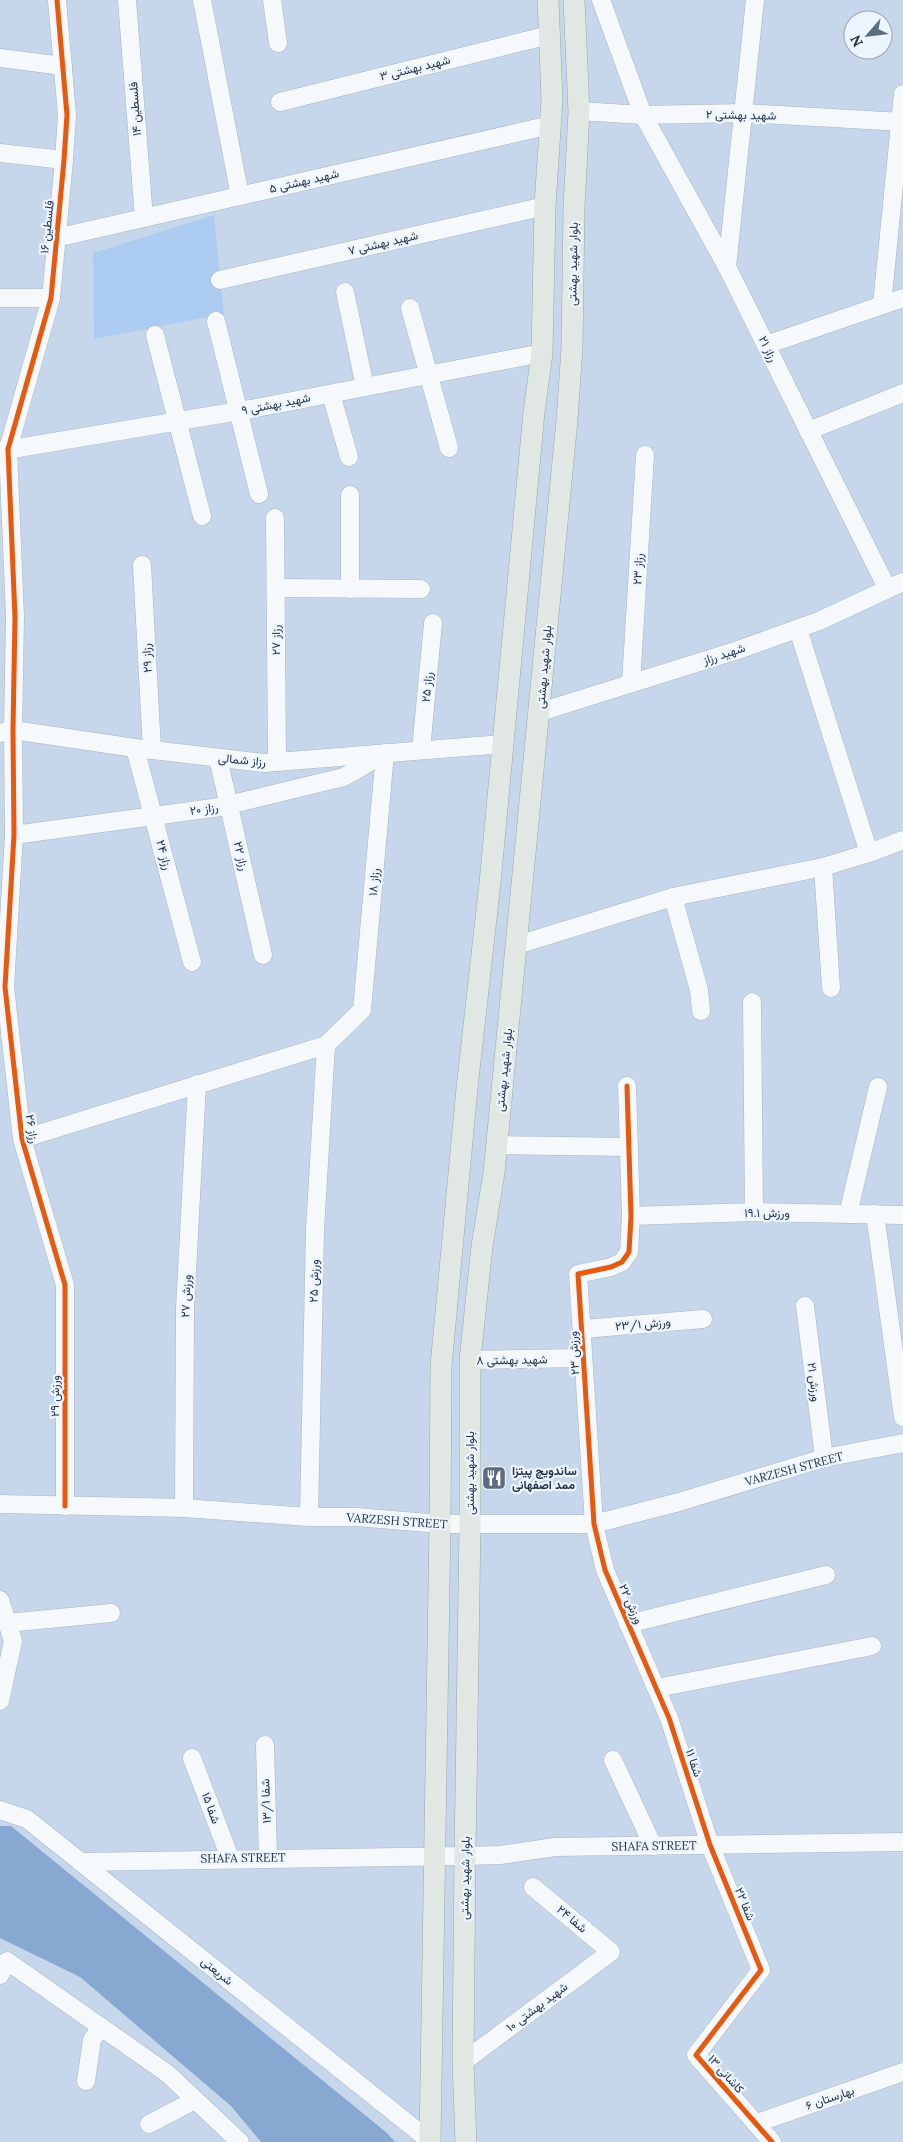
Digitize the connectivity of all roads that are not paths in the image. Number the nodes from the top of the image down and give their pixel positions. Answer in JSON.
{"nodes":[{"id":1,"x":57,"y":0,"type":"edge"},
{"id":2,"x":127,"y":0,"type":"edge"},
{"id":3,"x":202,"y":0,"type":"edge"},
{"id":4,"x":272,"y":0,"type":"edge"},
{"id":5,"x":548,"y":0,"type":"edge"},
{"id":6,"x":574,"y":0,"type":"edge"},
{"id":7,"x":600,"y":0,"type":"edge"},
{"id":8,"x":755,"y":0,"type":"edge"},
{"id":9,"x":549,"y":35,"type":"junction"},
{"id":10,"x":278,"y":43,"type":"dead end"},
{"id":11,"x":0,"y":58,"type":"edge"},
{"id":12,"x":62,"y":66,"type":"junction"},
{"id":13,"x":903,"y":94,"type":"edge"},
{"id":14,"x":280,"y":102,"type":"dead end"},
{"id":15,"x":578,"y":111,"type":"junction"},
{"id":16,"x":743,"y":113,"type":"junction"},
{"id":17,"x":643,"y":115,"type":"junction"},
{"id":18,"x":902,"y":122,"type":"edge"},
{"id":19,"x":551,"y":125,"type":"junction"},
{"id":20,"x":0,"y":154,"type":"edge"},
{"id":21,"x":64,"y":160,"type":"junction"},
{"id":22,"x":240,"y":196,"type":"junction"},
{"id":23,"x":545,"y":206,"type":"junction"},
{"id":24,"x":144,"y":218,"type":"junction"},
{"id":25,"x":56,"y":238,"type":"junction"},
{"id":26,"x":727,"y":267,"type":"junction"},
{"id":27,"x":220,"y":280,"type":"dead end"},
{"id":28,"x":345,"y":292,"type":"dead end"},
{"id":29,"x":0,"y":298,"type":"edge"},
{"id":30,"x":51,"y":298,"type":"junction"},
{"id":31,"x":903,"y":298,"type":"edge"},
{"id":32,"x":882,"y":305,"type":"junction"},
{"id":33,"x":410,"y":308,"type":"dead end"},
{"id":34,"x":216,"y":321,"type":"dead end"},
{"id":35,"x":155,"y":335,"type":"dead end"},
{"id":36,"x":766,"y":345,"type":"junction"},
{"id":37,"x":542,"y":353,"type":"junction"},
{"id":38,"x":428,"y":375,"type":"junction"},
{"id":39,"x":365,"y":387,"type":"junction"},
{"id":40,"x":331,"y":394,"type":"junction"},
{"id":41,"x":903,"y":394,"type":"edge"},
{"id":42,"x":238,"y":411,"type":"junction"},
{"id":43,"x":178,"y":421,"type":"junction"},
{"id":44,"x":808,"y":430,"type":"junction"},
{"id":45,"x":449,"y":448,"type":"dead end"},
{"id":46,"x":4,"y":450,"type":"edge"},
{"id":47,"x":645,"y":455,"type":"dead end"},
{"id":48,"x":349,"y":457,"type":"dead end"},
{"id":49,"x":259,"y":494,"type":"dead end"},
{"id":50,"x":350,"y":495,"type":"dead end"},
{"id":51,"x":202,"y":516,"type":"dead end"},
{"id":52,"x":275,"y":518,"type":"dead end"},
{"id":53,"x":142,"y":565,"type":"dead end"},
{"id":54,"x":895,"y":585,"type":"edge"},
{"id":55,"x":276,"y":588,"type":"junction"},
{"id":56,"x":350,"y":588,"type":"junction"},
{"id":57,"x":421,"y":589,"type":"dead end"},
{"id":58,"x":433,"y":623,"type":"dead end"},
{"id":59,"x":798,"y":629,"type":"junction"},
{"id":60,"x":632,"y":683,"type":"junction"},
{"id":61,"x":540,"y":712,"type":"junction"},
{"id":62,"x":6,"y":731,"type":"edge"},
{"id":63,"x":503,"y":744,"type":"junction"},
{"id":64,"x":144,"y":749,"type":"junction"},
{"id":65,"x":421,"y":750,"type":"junction"},
{"id":66,"x":385,"y":753,"type":"junction"},
{"id":67,"x":218,"y":758,"type":"junction"},
{"id":68,"x":277,"y":762,"type":"junction"},
{"id":69,"x":229,"y":804,"type":"junction"},
{"id":70,"x":154,"y":816,"type":"junction"},
{"id":71,"x":14,"y":835,"type":"junction"},
{"id":72,"x":903,"y":840,"type":"edge"},
{"id":73,"x":869,"y":854,"type":"junction"},
{"id":74,"x":824,"y":867,"type":"junction"},
{"id":75,"x":488,"y":895,"type":"junction"},
{"id":76,"x":673,"y":897,"type":"junction"},
{"id":77,"x":522,"y":899,"type":"junction"},
{"id":78,"x":517,"y":945,"type":"junction"},
{"id":79,"x":263,"y":955,"type":"dead end"},
{"id":80,"x":192,"y":962,"type":"dead end"},
{"id":81,"x":831,"y":988,"type":"dead end"},
{"id":82,"x":752,"y":1002,"type":"dead end"},
{"id":83,"x":701,"y":1011,"type":"dead end"},
{"id":84,"x":326,"y":1045,"type":"junction"},
{"id":85,"x":197,"y":1084,"type":"junction"},
{"id":86,"x":627,"y":1086,"type":"dead end"},
{"id":87,"x":878,"y":1087,"type":"dead end"},
{"id":88,"x":22,"y":1139,"type":"junction"},
{"id":89,"x":497,"y":1145,"type":"junction"},
{"id":90,"x":629,"y":1147,"type":"junction"},
{"id":91,"x":754,"y":1212,"type":"junction"},
{"id":92,"x":848,"y":1214,"type":"junction"},
{"id":93,"x":875,"y":1214,"type":"junction"},
{"id":94,"x":903,"y":1215,"type":"edge"},
{"id":95,"x":631,"y":1216,"type":"junction"},
{"id":96,"x":65,"y":1286,"type":"joint"},
{"id":97,"x":805,"y":1306,"type":"dead end"},
{"id":98,"x":703,"y":1319,"type":"dead end"},
{"id":99,"x":583,"y":1329,"type":"junction"},
{"id":100,"x":583,"y":1358,"type":"junction"},
{"id":101,"x":470,"y":1360,"type":"junction"},
{"id":102,"x":903,"y":1418,"type":"edge"},
{"id":103,"x":903,"y":1443,"type":"edge"},
{"id":104,"x":824,"y":1458,"type":"junction"},
{"id":105,"x":0,"y":1504,"type":"edge"},
{"id":106,"x":65,"y":1506,"type":"junction"},
{"id":107,"x":184,"y":1508,"type":"junction"},
{"id":108,"x":309,"y":1516,"type":"junction"},
{"id":109,"x":440,"y":1524,"type":"junction"},
{"id":110,"x":470,"y":1524,"type":"junction"},
{"id":111,"x":594,"y":1524,"type":"junction"},
{"id":112,"x":826,"y":1575,"type":"dead end"},
{"id":113,"x":0,"y":1600,"type":"edge"},
{"id":114,"x":111,"y":1613,"type":"dead end"},
{"id":115,"x":7,"y":1623,"type":"junction"},
{"id":116,"x":628,"y":1624,"type":"junction"},
{"id":117,"x":872,"y":1646,"type":"dead end"},
{"id":118,"x":657,"y":1688,"type":"junction"},
{"id":119,"x":0,"y":1701,"type":"edge"},
{"id":120,"x":265,"y":1745,"type":"dead end"},
{"id":121,"x":192,"y":1758,"type":"dead end"},
{"id":122,"x":613,"y":1760,"type":"dead end"},
{"id":123,"x":0,"y":1810,"type":"edge"},
{"id":124,"x":903,"y":1842,"type":"edge"},
{"id":125,"x":710,"y":1845,"type":"junction"},
{"id":126,"x":653,"y":1846,"type":"junction"},
{"id":127,"x":435,"y":1856,"type":"junction"},
{"id":128,"x":464,"y":1856,"type":"junction"},
{"id":129,"x":230,"y":1858,"type":"junction"},
{"id":130,"x":268,"y":1858,"type":"junction"},
{"id":131,"x":80,"y":1862,"type":"junction"},
{"id":132,"x":534,"y":1887,"type":"dead end"},
{"id":133,"x":611,"y":1952,"type":"joint"},
{"id":134,"x":3,"y":1969,"type":"edge"},
{"id":135,"x":761,"y":1970,"type":"joint"},
{"id":136,"x":101,"y":2027,"type":"junction"},
{"id":137,"x":463,"y":2062,"type":"junction"},
{"id":138,"x":903,"y":2072,"type":"edge"},
{"id":139,"x":86,"y":2081,"type":"dead end"},
{"id":140,"x":195,"y":2100,"type":"junction"},
{"id":141,"x":757,"y":2123,"type":"junction"},
{"id":142,"x":149,"y":2124,"type":"dead end"},
{"id":143,"x":430,"y":2141,"type":"edge"},
{"id":144,"x":240,"y":2142,"type":"edge"},
{"id":145,"x":466,"y":2142,"type":"edge"},
{"id":146,"x":772,"y":2142,"type":"edge"}],
"edges":[{"from":1,"to":12,"type":"street","name":"فلسطین ۱۶"},
{"from":2,"to":24,"type":"street","name":"فلسطین ۱۴"},
{"from":3,"to":22,"type":"street"},
{"from":4,"to":10,"type":"street"},
{"from":5,"to":9,"type":"main road"},
{"from":6,"to":15,"type":"main road","name":"بلوار شهید بهشتی"},
{"from":7,"to":17,"type":"street","name":"رزاز ۲۱"},
{"from":8,"to":16,"type":"street"},
{"from":9,"to":14,"type":"street","name":"شهید بهشتی ۳"},
{"from":9,"to":19,"type":"main road"},
{"from":11,"to":12,"type":"street"},
{"from":12,"to":21,"type":"street","name":"فلسطین ۱۶"},
{"from":13,"to":18,"type":"street"},
{"from":15,"to":17,"type":"street","name":"شهید بهشتی ۲"},
{"from":15,"to":61,"type":"main road","name":"بلوار شهید بهشتی"},
{"from":16,"to":17,"type":"street","name":"شهید بهشتی ۲"},
{"from":16,"to":18,"type":"street","name":"شهید بهشتی ۲"},
{"from":16,"to":26,"type":"street"},
{"from":17,"to":26,"type":"street","name":"رزاز ۲۱"},
{"from":18,"to":32,"type":"street"},
{"from":19,"to":22,"type":"street","name":"شهید بهشتی ۵"},
{"from":19,"to":23,"type":"main road"},
{"from":20,"to":21,"type":"street"},
{"from":21,"to":25,"type":"street","name":"فلسطین ۱۶"},
{"from":22,"to":24,"type":"street","name":"شهید بهشتی ۵"},
{"from":23,"to":27,"type":"street","name":"شهید بهشتی ۷"},
{"from":23,"to":37,"type":"main road"},
{"from":24,"to":25,"type":"street","name":"شهید بهشتی ۵"},
{"from":25,"to":30,"type":"street","name":"فلسطین ۱۶"},
{"from":26,"to":36,"type":"street","name":"رزاز ۲۱"},
{"from":28,"to":39,"type":"street"},
{"from":29,"to":30,"type":"street"},
{"from":30,"to":46,"type":"street","name":"فلسطین ۱۶"},
{"from":31,"to":32,"type":"street"},
{"from":32,"to":36,"type":"street"},
{"from":33,"to":38,"type":"street"},
{"from":34,"to":42,"type":"street"},
{"from":35,"to":43,"type":"street"},
{"from":36,"to":44,"type":"street","name":"رزاز ۲۱"},
{"from":37,"to":38,"type":"street","name":"شهید بهشتی ۹"},
{"from":37,"to":63,"type":"main road"},
{"from":38,"to":39,"type":"street","name":"شهید بهشتی ۹"},
{"from":38,"to":45,"type":"street"},
{"from":39,"to":40,"type":"street","name":"شهید بهشتی ۹"},
{"from":40,"to":42,"type":"street","name":"شهید بهشتی ۹"},
{"from":40,"to":48,"type":"street"},
{"from":41,"to":44,"type":"street"},
{"from":42,"to":43,"type":"street","name":"شهید بهشتی ۹"},
{"from":42,"to":49,"type":"street"},
{"from":43,"to":46,"type":"street","name":"شهید بهشتی ۹"},
{"from":43,"to":51,"type":"street"},
{"from":44,"to":54,"type":"street","name":"رزاز ۲۱"},
{"from":46,"to":62,"type":"street","name":"فلسطین ۱۶"},
{"from":47,"to":60,"type":"street","name":"رزاز ۲۳"},
{"from":50,"to":56,"type":"street"},
{"from":52,"to":55,"type":"street","name":"رزاز ۲۷"},
{"from":53,"to":64,"type":"street","name":"رزاز ۲۹"},
{"from":54,"to":59,"type":"street","name":"شهید رزاز"},
{"from":55,"to":56,"type":"street"},
{"from":55,"to":68,"type":"street","name":"رزاز ۲۷"},
{"from":56,"to":57,"type":"street"},
{"from":58,"to":65,"type":"street","name":"رزاز ۲۵"},
{"from":59,"to":60,"type":"street","name":"شهید رزاز"},
{"from":59,"to":73,"type":"street"},
{"from":60,"to":61,"type":"street","name":"شهید رزاز"},
{"from":61,"to":77,"type":"main road","name":"بلوار شهید بهشتی"},
{"from":62,"to":64,"type":"street","name":"رزاز شمالی"},
{"from":62,"to":71,"type":"street","name":"رزاز ۲۶"},
{"from":63,"to":65,"type":"street","name":"رزاز شمالی"},
{"from":63,"to":75,"type":"main road"},
{"from":64,"to":67,"type":"street","name":"رزاز شمالی"},
{"from":64,"to":70,"type":"street","name":"رزاز ۲۴"},
{"from":65,"to":66,"type":"street","name":"رزاز شمالی"},
{"from":66,"to":68,"type":"street","name":"رزاز شمالی"},
{"from":66,"to":69,"type":"street","name":"رزاز ۲۰"},
{"from":66,"to":84,"type":"street","name":"رزاز ۱۸"},
{"from":67,"to":68,"type":"street","name":"رزاز شمالی"},
{"from":67,"to":69,"type":"street","name":"رزاز ۲۲"},
{"from":69,"to":70,"type":"street","name":"رزاز ۲۰"},
{"from":69,"to":79,"type":"street","name":"رزاز ۲۲"},
{"from":70,"to":71,"type":"street","name":"رزاز ۲۰"},
{"from":70,"to":80,"type":"street","name":"رزاز ۲۴"},
{"from":71,"to":88,"type":"street","name":"رزاز ۲۶"},
{"from":72,"to":73,"type":"street"},
{"from":73,"to":74,"type":"street"},
{"from":74,"to":76,"type":"street"},
{"from":74,"to":81,"type":"street"},
{"from":75,"to":77,"type":"main road"},
{"from":75,"to":109,"type":"main road"},
{"from":76,"to":78,"type":"street"},
{"from":76,"to":83,"type":"street"},
{"from":77,"to":78,"type":"main road","name":"بلوار شهید بهشتی"},
{"from":78,"to":89,"type":"main road","name":"بلوار شهید بهشتی"},
{"from":82,"to":91,"type":"street"},
{"from":84,"to":85,"type":"street"},
{"from":84,"to":108,"type":"street","name":"ورزش ۲۵"},
{"from":85,"to":88,"type":"street"},
{"from":85,"to":107,"type":"street","name":"ورزش ۲۷"},
{"from":86,"to":90,"type":"street"},
{"from":87,"to":92,"type":"street"},
{"from":88,"to":96,"type":"street","name":"رزاز ۲۶"},
{"from":89,"to":90,"type":"street"},
{"from":89,"to":101,"type":"main road","name":"بلوار شهید بهشتی"},
{"from":90,"to":95,"type":"street"},
{"from":91,"to":92,"type":"street","name":"ورزش ۱۹.۱"},
{"from":91,"to":95,"type":"street","name":"ورزش ۱۹.۱"},
{"from":92,"to":93,"type":"street","name":"ورزش ۱۹.۱"},
{"from":93,"to":94,"type":"street","name":"ورزش ۱۹.۱"},
{"from":93,"to":102,"type":"street"},
{"from":95,"to":99,"type":"street","name":"ورزش ۲۳"},
{"from":96,"to":106,"type":"street","name":"ورزش ۲۹"},
{"from":97,"to":104,"type":"street","name":"ورزش ۲۱"},
{"from":98,"to":99,"type":"street","name":"ورزش ۲۳/۱"},
{"from":99,"to":100,"type":"street","name":"ورزش ۲۳"},
{"from":100,"to":101,"type":"street","name":"شهید بهشتی ۸"},
{"from":100,"to":111,"type":"street","name":"ورزش ۲۳"},
{"from":101,"to":110,"type":"main road","name":"بلوار شهید بهشتی"},
{"from":103,"to":104,"type":"street","name":"VARZESH STREET"},
{"from":104,"to":111,"type":"street","name":"VARZESH STREET"},
{"from":105,"to":106,"type":"street","name":"VARZESH STREET"},
{"from":106,"to":107,"type":"street","name":"VARZESH STREET"},
{"from":107,"to":108,"type":"street","name":"VARZESH STREET"},
{"from":108,"to":109,"type":"street","name":"VARZESH STREET"},
{"from":109,"to":110,"type":"street","name":"VARZESH STREET"},
{"from":109,"to":127,"type":"main road"},
{"from":110,"to":111,"type":"street","name":"VARZESH STREET"},
{"from":110,"to":128,"type":"main road","name":"بلوار شهید بهشتی"},
{"from":111,"to":116,"type":"street","name":"ورزش ۲۲"},
{"from":112,"to":116,"type":"street"},
{"from":113,"to":115,"type":"street"},
{"from":114,"to":115,"type":"street"},
{"from":115,"to":119,"type":"street"},
{"from":116,"to":118,"type":"street","name":"ورزش ۲۲"},
{"from":117,"to":118,"type":"street"},
{"from":118,"to":125,"type":"street","name":"شفا ۱۱"},
{"from":120,"to":130,"type":"street","name":"شفا ۱۳/۱"},
{"from":121,"to":129,"type":"street","name":"شفا ۱۵"},
{"from":122,"to":126,"type":"street"},
{"from":123,"to":131,"type":"street","name":"شریعتی"},
{"from":124,"to":125,"type":"street","name":"SHAFA STREET"},
{"from":125,"to":126,"type":"street","name":"SHAFA STREET"},
{"from":125,"to":135,"type":"street","name":"شفا ۲۲"},
{"from":126,"to":128,"type":"street","name":"SHAFA STREET"},
{"from":127,"to":128,"type":"street","name":"SHAFA STREET"},
{"from":127,"to":130,"type":"street","name":"SHAFA STREET"},
{"from":127,"to":143,"type":"main road"},
{"from":128,"to":137,"type":"main road","name":"بلوار شهید بهشتی"},
{"from":129,"to":130,"type":"street","name":"SHAFA STREET"},
{"from":129,"to":131,"type":"street","name":"SHAFA STREET"},
{"from":131,"to":143,"type":"street","name":"شریعتی"},
{"from":132,"to":133,"type":"street","name":"شفا ۲۴"},
{"from":133,"to":137,"type":"street","name":"شهید بهشتی ۱۰"},
{"from":134,"to":136,"type":"street"},
{"from":135,"to":141,"type":"street","name":"کاشانی ۱۳"},
{"from":136,"to":139,"type":"street"},
{"from":136,"to":140,"type":"street"},
{"from":137,"to":145,"type":"main road","name":"بلوار شهید بهشتی"},
{"from":138,"to":141,"type":"street","name":"بهارستان ۶"},
{"from":140,"to":142,"type":"street"},
{"from":140,"to":144,"type":"street"},
{"from":141,"to":146,"type":"street","name":"کاشانی ۱۳"}]}
